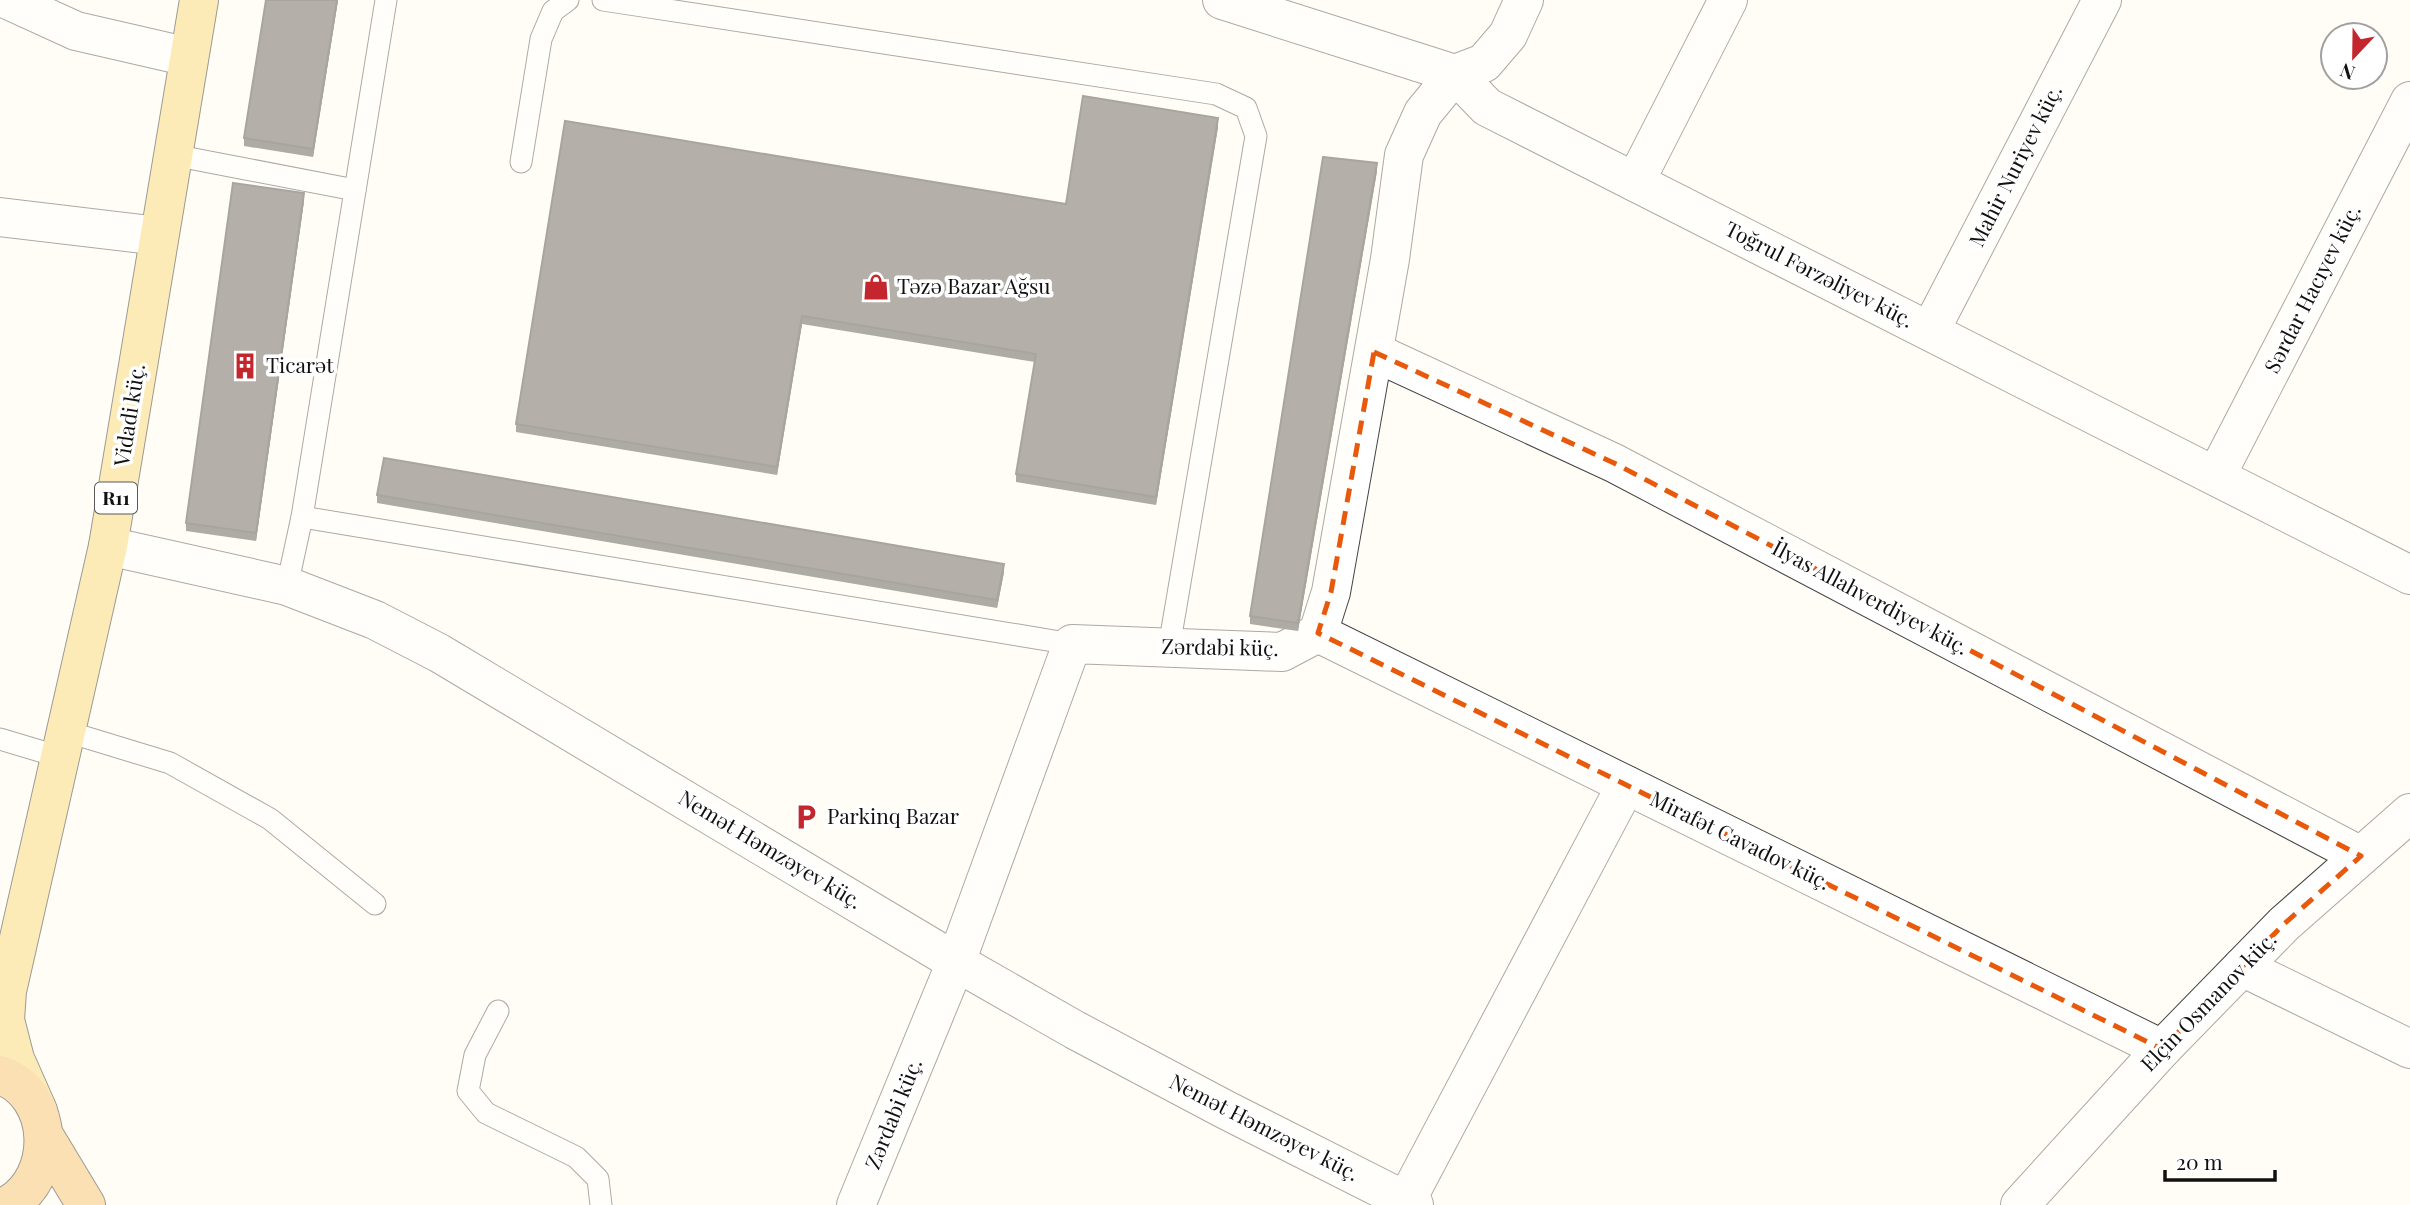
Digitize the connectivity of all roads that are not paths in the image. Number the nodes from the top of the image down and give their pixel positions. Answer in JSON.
{"nodes":[{"id":1,"x":8,"y":0,"type":"edge"},
{"id":2,"x":199,"y":0,"type":"edge"},
{"id":3,"x":386,"y":0,"type":"edge"},
{"id":4,"x":568,"y":0,"type":"edge"},
{"id":5,"x":603,"y":0,"type":"edge"},
{"id":6,"x":1222,"y":0,"type":"edge"},
{"id":7,"x":1524,"y":0,"type":"edge"},
{"id":8,"x":1728,"y":0,"type":"edge"},
{"id":9,"x":2102,"y":0,"type":"edge"},
{"id":10,"x":189,"y":57,"type":"junction"},
{"id":11,"x":1455,"y":74,"type":"junction"},
{"id":12,"x":2410,"y":101,"type":"edge"},
{"id":13,"x":173,"y":155,"type":"junction"},
{"id":14,"x":521,"y":162,"type":"dead end"},
{"id":15,"x":1635,"y":182,"type":"junction"},
{"id":16,"x":355,"y":190,"type":"junction"},
{"id":17,"x":0,"y":217,"type":"edge"},
{"id":18,"x":159,"y":236,"type":"junction"},
{"id":19,"x":1930,"y":331,"type":"junction"},
{"id":20,"x":1374,"y":352,"type":"junction"},
{"id":21,"x":2216,"y":476,"type":"junction"},
{"id":22,"x":302,"y":517,"type":"junction"},
{"id":23,"x":108,"y":546,"type":"junction"},
{"id":24,"x":2410,"y":575,"type":"edge"},
{"id":25,"x":287,"y":586,"type":"junction"},
{"id":26,"x":1318,"y":633,"type":"junction"},
{"id":27,"x":1072,"y":644,"type":"junction"},
{"id":28,"x":1169,"y":648,"type":"junction"},
{"id":29,"x":0,"y":739,"type":"edge"},
{"id":30,"x":63,"y":744,"type":"junction"},
{"id":31,"x":1626,"y":785,"type":"junction"},
{"id":32,"x":2410,"y":813,"type":"edge"},
{"id":33,"x":2361,"y":856,"type":"junction"},
{"id":34,"x":375,"y":904,"type":"dead end"},
{"id":35,"x":956,"y":962,"type":"junction"},
{"id":36,"x":2242,"y":967,"type":"junction"},
{"id":37,"x":4,"y":998,"type":"edge"},
{"id":38,"x":498,"y":1011,"type":"dead end"},
{"id":39,"x":2162,"y":1049,"type":"junction"},
{"id":40,"x":2410,"y":1049,"type":"edge"},
{"id":41,"x":0,"y":1075,"type":"edge"},
{"id":42,"x":42,"y":1125,"type":"junction"},
{"id":43,"x":2035,"y":1201,"type":"edge"},
{"id":44,"x":1410,"y":1203,"type":"edge"},
{"id":45,"x":8,"y":1205,"type":"edge"},
{"id":46,"x":86,"y":1205,"type":"edge"},
{"id":47,"x":601,"y":1205,"type":"edge"},
{"id":48,"x":856,"y":1205,"type":"edge"}],
"edges":[{"from":1,"to":10,"type":"street"},
{"from":2,"to":10,"type":"main road","name":"Vidadi küç.","number":"R11"},
{"from":3,"to":16,"type":"lane"},
{"from":4,"to":14,"type":"lane"},
{"from":5,"to":28,"type":"lane"},
{"from":6,"to":11,"type":"street","name":"Toğrul Fərzəliyev küç."},
{"from":7,"to":11,"type":"street"},
{"from":8,"to":15,"type":"street"},
{"from":9,"to":19,"type":"street","name":"Mahir Nuriyev küç."},
{"from":10,"to":13,"type":"main road","name":"Vidadi küç.","number":"R11"},
{"from":11,"to":15,"type":"street","name":"Toğrul Fərzəliyev küç."},
{"from":11,"to":20,"type":"street"},
{"from":12,"to":21,"type":"street","name":"Sərdar Hacıyev küç."},
{"from":13,"to":16,"type":"lane"},
{"from":13,"to":18,"type":"main road","name":"Vidadi küç.","number":"R11"},
{"from":15,"to":19,"type":"street","name":"Toğrul Fərzəliyev küç."},
{"from":16,"to":22,"type":"lane"},
{"from":17,"to":18,"type":"street"},
{"from":18,"to":23,"type":"main road","name":"Vidadi küç.","number":"R11"},
{"from":19,"to":21,"type":"street","name":"Toğrul Fərzəliyev küç."},
{"from":20,"to":26,"type":"street"},
{"from":20,"to":33,"type":"street","name":"İlyas Allahverdiyev küç."},
{"from":21,"to":24,"type":"street","name":"Toğrul Fərzəliyev küç."},
{"from":22,"to":25,"type":"lane"},
{"from":22,"to":27,"type":"lane"},
{"from":23,"to":25,"type":"street","name":"Nemət Həmzəyev küç."},
{"from":23,"to":30,"type":"main road","name":"Vidadi küç.","number":"R11"},
{"from":25,"to":35,"type":"street","name":"Nemət Həmzəyev küç."},
{"from":26,"to":28,"type":"street","name":"Zərdabi küç."},
{"from":26,"to":31,"type":"street","name":"Mirafət Cavadov küç."},
{"from":27,"to":28,"type":"street","name":"Zərdabi küç."},
{"from":27,"to":35,"type":"street","name":"Zərdabi küç."},
{"from":29,"to":30,"type":"lane"},
{"from":30,"to":34,"type":"lane"},
{"from":30,"to":37,"type":"main road","name":"Vidadi küç.","number":"R11"},
{"from":31,"to":39,"type":"street","name":"Mirafət Cavadov küç."},
{"from":31,"to":44,"type":"street"},
{"from":32,"to":33,"type":"street","name":"Elçin Osmanov küç."},
{"from":33,"to":36,"type":"street","name":"Elçin Osmanov küç."},
{"from":35,"to":44,"type":"street","name":"Nemət Həmzəyev küç."},
{"from":35,"to":48,"type":"street","name":"Zərdabi küç."},
{"from":36,"to":39,"type":"street","name":"Elçin Osmanov küç."},
{"from":36,"to":40,"type":"street"},
{"from":37,"to":42,"type":"main road","name":"Vidadi küç."},
{"from":38,"to":47,"type":"lane"},
{"from":39,"to":43,"type":"street","name":"Elçin Osmanov küç."},
{"from":41,"to":42,"type":"highway"},
{"from":42,"to":45,"type":"highway"},
{"from":42,"to":46,"type":"highway"}]}
